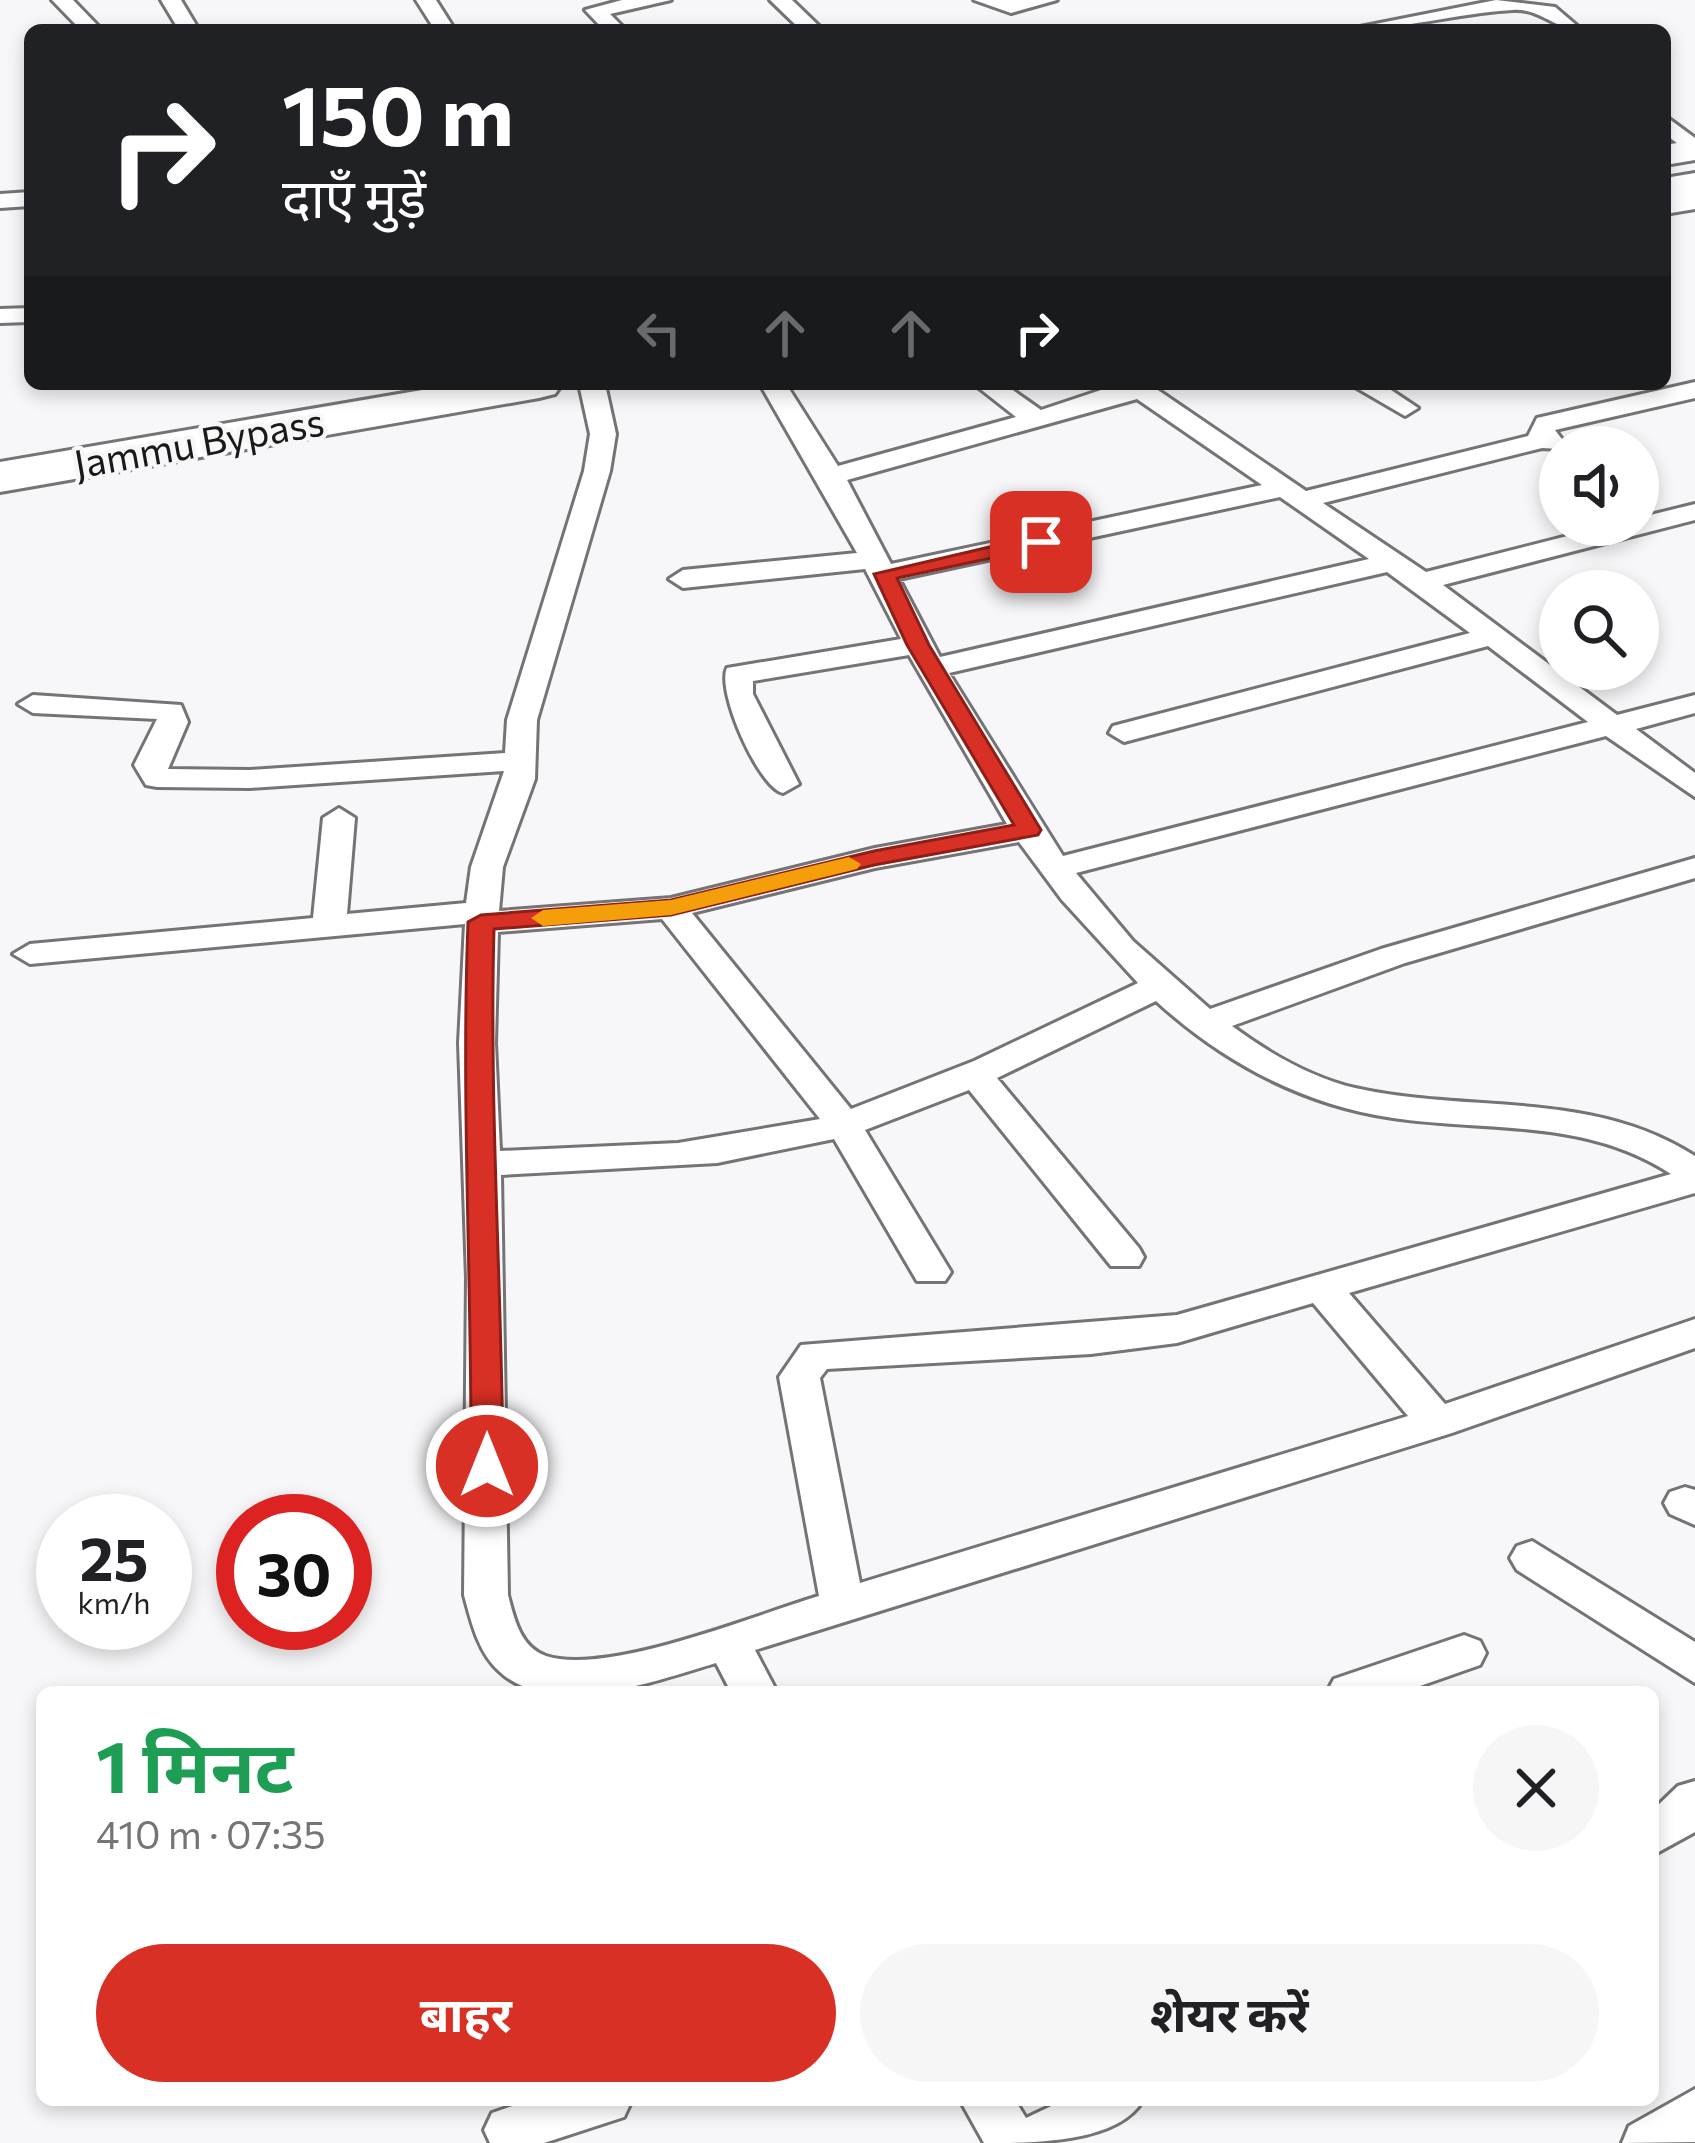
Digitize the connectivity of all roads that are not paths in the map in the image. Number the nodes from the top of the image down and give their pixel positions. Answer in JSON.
{"nodes":[{"id":1,"x":661,"y":0,"type":"edge"},
{"id":2,"x":780,"y":0,"type":"edge"},
{"id":3,"x":984,"y":0,"type":"edge"},
{"id":4,"x":1047,"y":0,"type":"edge"},
{"id":5,"x":1512,"y":1,"type":"edge"},
{"id":6,"x":591,"y":5,"type":"edge"},
{"id":7,"x":807,"y":24,"type":"edge"},
{"id":8,"x":1387,"y":24,"type":"edge"},
{"id":9,"x":1565,"y":24,"type":"edge"},
{"id":10,"x":1671,"y":128,"type":"edge"},
{"id":11,"x":1695,"y":150,"type":"edge"},
{"id":12,"x":374,"y":390,"type":"edge"},
{"id":13,"x":504,"y":390,"type":"edge"},
{"id":14,"x":593,"y":390,"type":"edge"},
{"id":15,"x":776,"y":390,"type":"edge"},
{"id":16,"x":996,"y":390,"type":"edge"},
{"id":17,"x":1127,"y":390,"type":"edge"},
{"id":18,"x":1140,"y":390,"type":"edge"},
{"id":19,"x":1374,"y":390,"type":"edge"},
{"id":20,"x":1693,"y":393,"type":"edge"},
{"id":21,"x":1405,"y":408,"type":"dead end"},
{"id":22,"x":1038,"y":420,"type":"junction"},
{"id":23,"x":1544,"y":426,"type":"edge"},
{"id":24,"x":1539,"y":447,"type":"edge"},
{"id":25,"x":0,"y":454,"type":"edge"},
{"id":26,"x":835,"y":476,"type":"junction"},
{"id":27,"x":0,"y":477,"type":"edge"},
{"id":28,"x":1295,"y":494,"type":"junction"},
{"id":29,"x":1659,"y":506,"type":"edge"},
{"id":30,"x":1688,"y":520,"type":"edge"},
{"id":31,"x":1392,"y":562,"type":"junction"},
{"id":32,"x":881,"y":567,"type":"junction"},
{"id":33,"x":682,"y":579,"type":"dead end"},
{"id":34,"x":1421,"y":582,"type":"junction"},
{"id":35,"x":1492,"y":636,"type":"junction"},
{"id":36,"x":925,"y":656,"type":"junction"},
{"id":37,"x":33,"y":704,"type":"dead end"},
{"id":38,"x":1695,"y":704,"type":"edge"},
{"id":39,"x":1614,"y":727,"type":"junction"},
{"id":40,"x":1124,"y":733,"type":"dead end"},
{"id":41,"x":520,"y":761,"type":"junction"},
{"id":42,"x":783,"y":784,"type":"dead end"},
{"id":43,"x":1695,"y":788,"type":"edge"},
{"id":44,"x":339,"y":818,"type":"dead end"},
{"id":45,"x":1029,"y":830,"type":"junction"},
{"id":46,"x":1053,"y":868,"type":"junction"},
{"id":47,"x":1695,"y":868,"type":"edge"},
{"id":48,"x":671,"y":908,"type":"junction"},
{"id":49,"x":481,"y":917,"type":"junction"},
{"id":50,"x":329,"y":925,"type":"junction"},
{"id":51,"x":30,"y":954,"type":"dead end"},
{"id":52,"x":1160,"y":986,"type":"junction"},
{"id":53,"x":1206,"y":1023,"type":"junction"},
{"id":54,"x":973,"y":1072,"type":"junction"},
{"id":55,"x":844,"y":1125,"type":"junction"},
{"id":56,"x":482,"y":1165,"type":"junction"},
{"id":57,"x":1695,"y":1177,"type":"edge"},
{"id":58,"x":1125,"y":1257,"type":"dead end"},
{"id":59,"x":931,"y":1272,"type":"dead end"},
{"id":60,"x":1323,"y":1289,"type":"junction"},
{"id":61,"x":1695,"y":1333,"type":"edge"},
{"id":62,"x":1436,"y":1422,"type":"junction"},
{"id":63,"x":1532,"y":1558,"type":"dead end"},
{"id":64,"x":842,"y":1602,"type":"junction"},
{"id":65,"x":728,"y":1642,"type":"junction"},
{"id":66,"x":1464,"y":1653,"type":"dead end"},
{"id":67,"x":1695,"y":1665,"type":"edge"},
{"id":68,"x":751,"y":1686,"type":"edge"},
{"id":69,"x":1368,"y":1686,"type":"edge"},
{"id":70,"x":1695,"y":1800,"type":"edge"},
{"id":71,"x":1659,"y":1831,"type":"edge"},
{"id":72,"x":587,"y":2106,"type":"edge"},
{"id":73,"x":990,"y":2106,"type":"edge"},
{"id":74,"x":1105,"y":2106,"type":"edge"},
{"id":75,"x":510,"y":2130,"type":"dead end"},
{"id":76,"x":1013,"y":2143,"type":"edge"},
{"id":77,"x":1028,"y":2143,"type":"edge"}],
"edges":[{"from":1,"to":6,"type":"street"},
{"from":2,"to":7,"type":"street"},
{"from":3,"to":4,"type":"street"},
{"from":5,"to":8,"type":"street"},
{"from":5,"to":9,"type":"street"},
{"from":10,"to":11,"type":"street"},
{"from":12,"to":25,"type":"highway","name":"Jammu Bypass"},
{"from":13,"to":27,"type":"highway","name":"Jammu Bypass"},
{"from":14,"to":41,"type":"street"},
{"from":15,"to":26,"type":"street"},
{"from":16,"to":22,"type":"street"},
{"from":17,"to":22,"type":"street"},
{"from":18,"to":28,"type":"street"},
{"from":19,"to":21,"type":"street"},
{"from":20,"to":23,"type":"street"},
{"from":22,"to":26,"type":"street"},
{"from":24,"to":28,"type":"street"},
{"from":26,"to":32,"type":"street"},
{"from":28,"to":31,"type":"street"},
{"from":28,"to":32,"type":"street"},
{"from":29,"to":30,"type":"street"},
{"from":30,"to":34,"type":"street"},
{"from":31,"to":34,"type":"street"},
{"from":31,"to":36,"type":"street"},
{"from":32,"to":33,"type":"street"},
{"from":32,"to":36,"type":"street"},
{"from":34,"to":35,"type":"street"},
{"from":35,"to":39,"type":"street"},
{"from":35,"to":40,"type":"street"},
{"from":36,"to":42,"type":"street"},
{"from":36,"to":45,"type":"street"},
{"from":37,"to":41,"type":"street"},
{"from":38,"to":39,"type":"street"},
{"from":39,"to":43,"type":"street"},
{"from":39,"to":46,"type":"street"},
{"from":41,"to":49,"type":"street"},
{"from":44,"to":50,"type":"street"},
{"from":45,"to":46,"type":"street"},
{"from":45,"to":48,"type":"street"},
{"from":46,"to":52,"type":"street"},
{"from":47,"to":53,"type":"street"},
{"from":48,"to":49,"type":"street"},
{"from":48,"to":55,"type":"street"},
{"from":49,"to":50,"type":"street"},
{"from":49,"to":56,"type":"street"},
{"from":50,"to":51,"type":"street"},
{"from":52,"to":53,"type":"street"},
{"from":52,"to":54,"type":"street"},
{"from":53,"to":57,"type":"street"},
{"from":54,"to":55,"type":"street"},
{"from":54,"to":58,"type":"street"},
{"from":55,"to":56,"type":"street"},
{"from":55,"to":59,"type":"street"},
{"from":56,"to":65,"type":"street"},
{"from":57,"to":60,"type":"street"},
{"from":60,"to":62,"type":"street"},
{"from":60,"to":64,"type":"street"},
{"from":61,"to":62,"type":"street"},
{"from":62,"to":64,"type":"street"},
{"from":63,"to":67,"type":"street"},
{"from":64,"to":65,"type":"street"},
{"from":65,"to":68,"type":"street"},
{"from":66,"to":69,"type":"street"},
{"from":70,"to":71,"type":"street"},
{"from":72,"to":75,"type":"street"},
{"from":73,"to":76,"type":"street"},
{"from":74,"to":77,"type":"street"}]}
